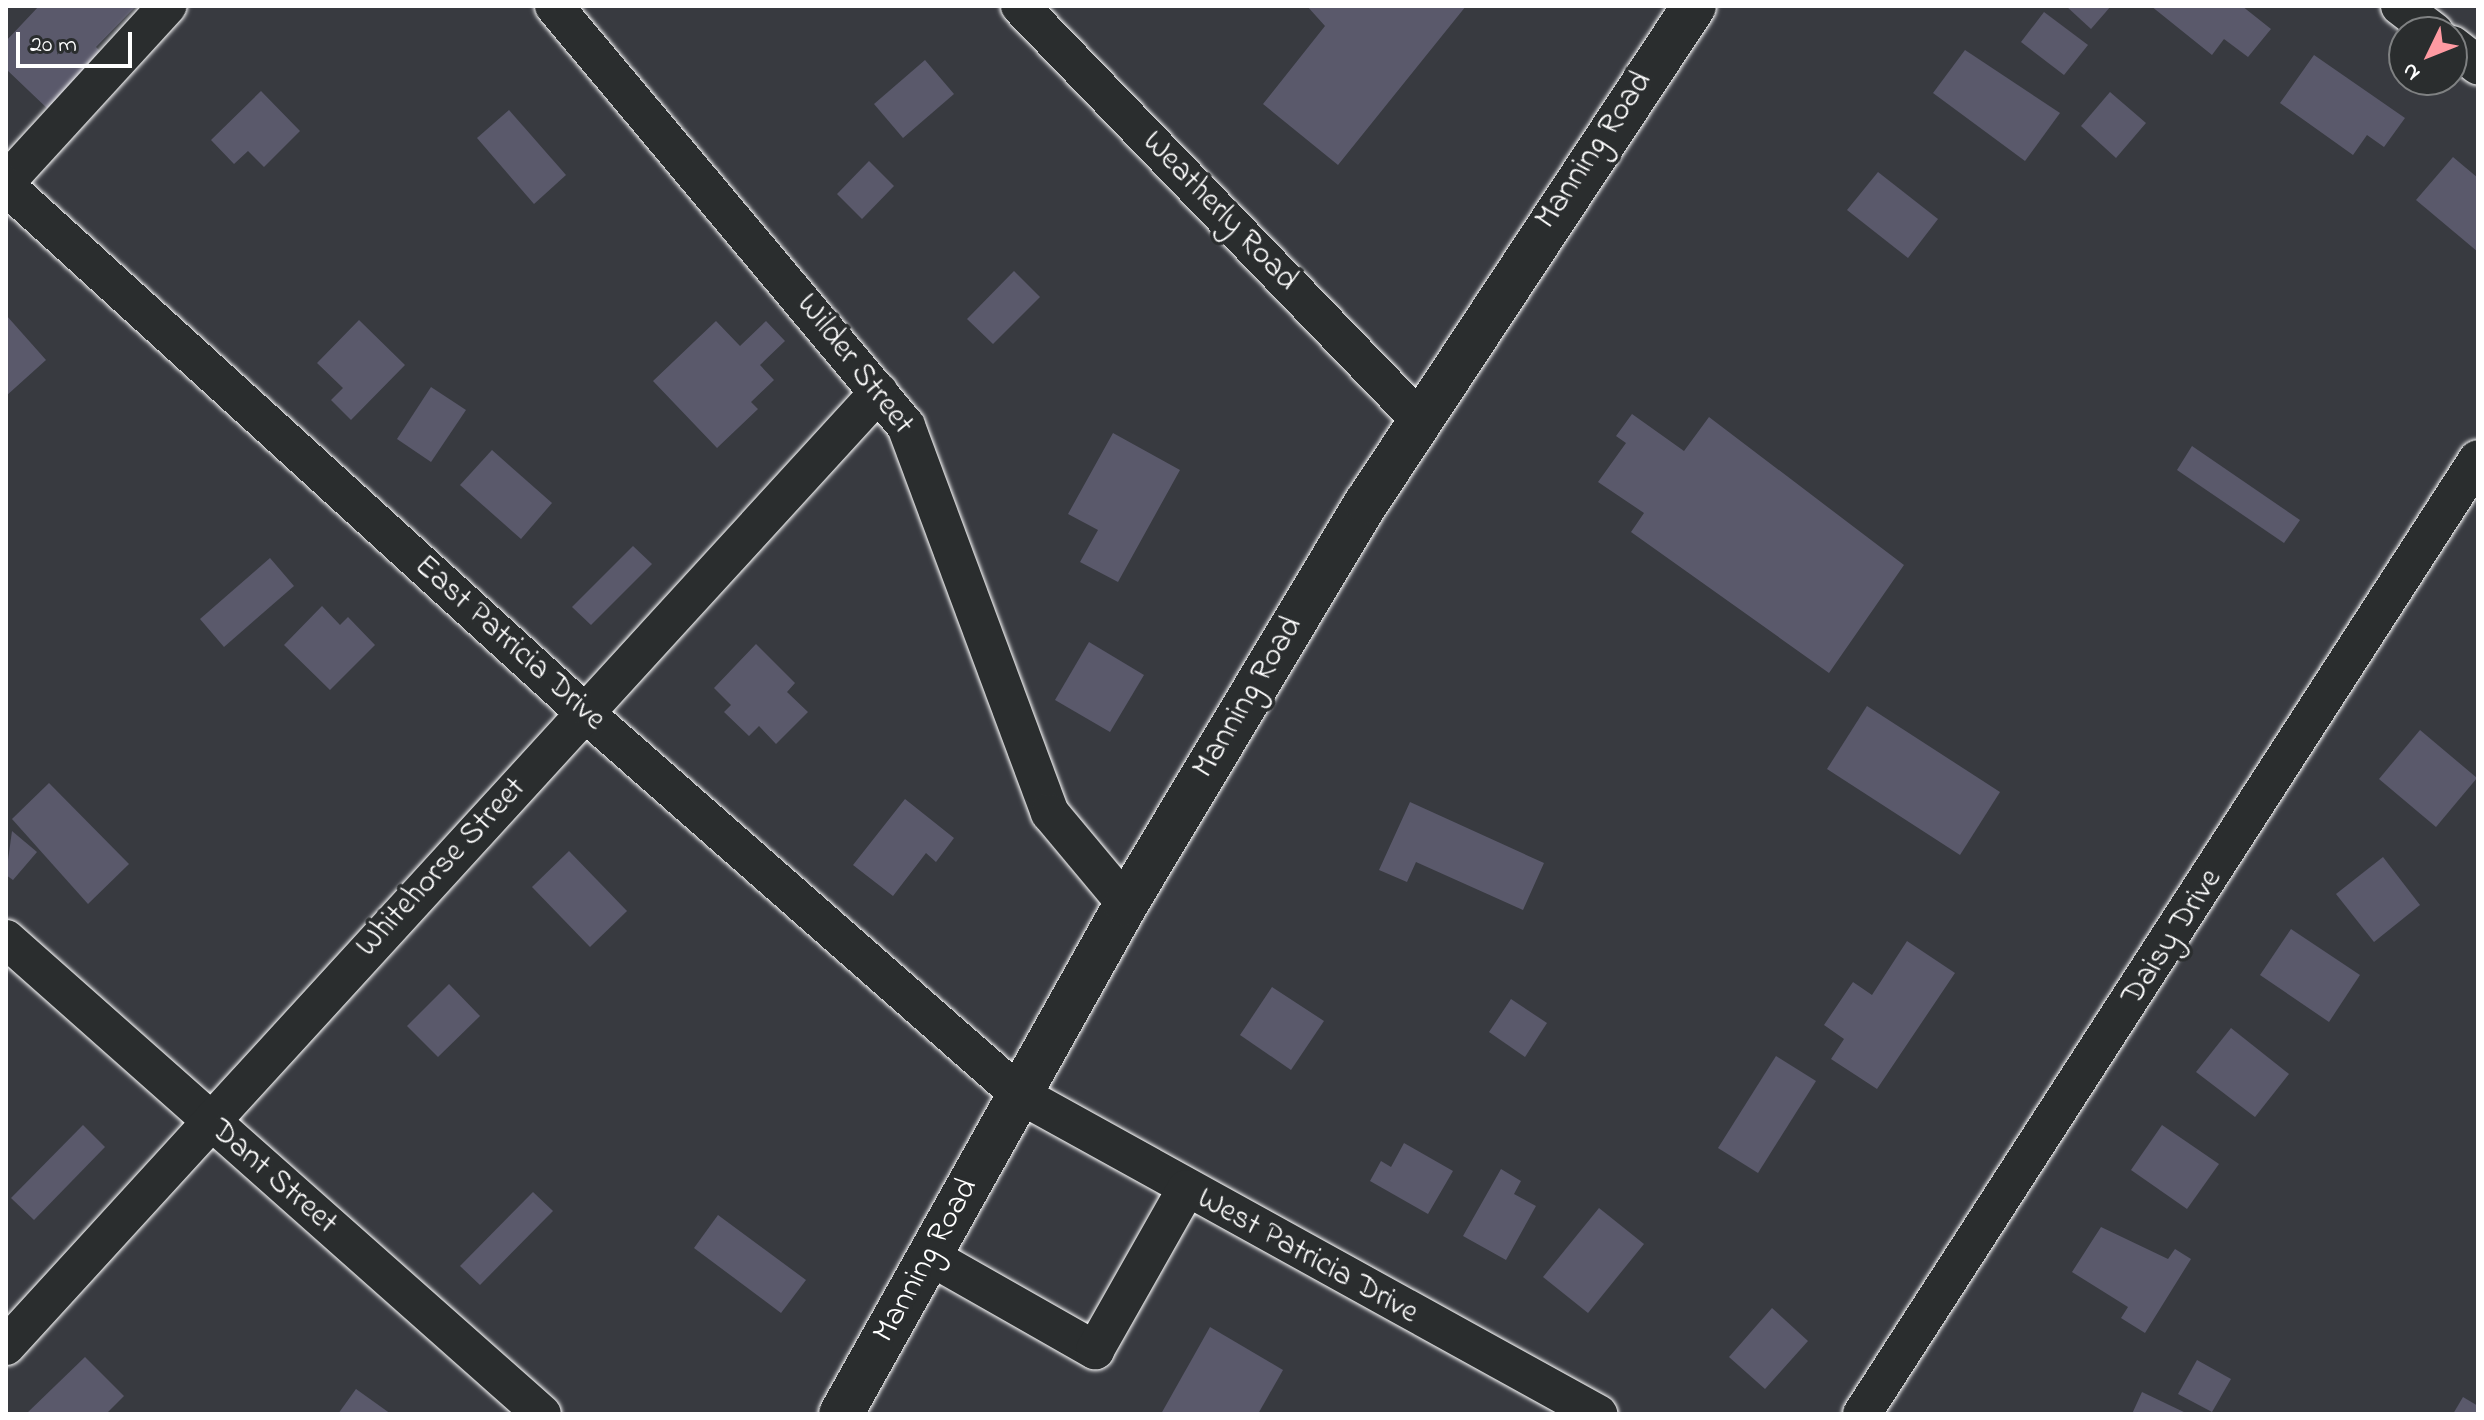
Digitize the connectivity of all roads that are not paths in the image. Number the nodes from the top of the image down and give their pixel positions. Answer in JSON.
{"nodes":[{"id":1,"x":167,"y":6,"type":"edge"},
{"id":2,"x":554,"y":6,"type":"edge"},
{"id":3,"x":1020,"y":6,"type":"edge"},
{"id":4,"x":1694,"y":6,"type":"edge"},
{"id":5,"x":6,"y":184,"type":"edge"},
{"id":6,"x":879,"y":392,"type":"junction"},
{"id":7,"x":1419,"y":419,"type":"junction"},
{"id":8,"x":2478,"y":459,"type":"edge"},
{"id":9,"x":584,"y":712,"type":"junction"},
{"id":10,"x":1126,"y":904,"type":"junction"},
{"id":11,"x":6,"y":939,"type":"edge"},
{"id":12,"x":1019,"y":1094,"type":"junction"},
{"id":13,"x":209,"y":1122,"type":"junction"},
{"id":14,"x":1186,"y":1189,"type":"junction"},
{"id":15,"x":931,"y":1257,"type":"junction"},
{"id":16,"x":6,"y":1346,"type":"edge"},
{"id":17,"x":542,"y":1414,"type":"edge"},
{"id":18,"x":841,"y":1414,"type":"edge"},
{"id":19,"x":1598,"y":1414,"type":"edge"},
{"id":20,"x":1862,"y":1414,"type":"edge"}],
"edges":[{"from":1,"to":5,"type":"street"},
{"from":2,"to":6,"type":"street","name":"Wilder Street"},
{"from":3,"to":7,"type":"street","name":"Weatherly Road"},
{"from":4,"to":7,"type":"main road","name":"Manning Road"},
{"from":5,"to":9,"type":"street","name":"East Patricia Drive"},
{"from":6,"to":9,"type":"street","name":"Whitehorse Street"},
{"from":6,"to":10,"type":"street","name":"Wilder Street"},
{"from":7,"to":10,"type":"main road","name":"Manning Road"},
{"from":8,"to":20,"type":"street","name":"Daisy Drive"},
{"from":9,"to":12,"type":"street","name":"East Patricia Drive"},
{"from":9,"to":13,"type":"street","name":"Whitehorse Street"},
{"from":10,"to":12,"type":"main road","name":"Manning Road"},
{"from":11,"to":13,"type":"street","name":"Dant Street"},
{"from":12,"to":14,"type":"street","name":"West Patricia Drive"},
{"from":12,"to":15,"type":"main road","name":"Manning Road"},
{"from":13,"to":16,"type":"street","name":"Whitehorse Street"},
{"from":13,"to":17,"type":"street","name":"Dant Street"},
{"from":14,"to":15,"type":"street"},
{"from":14,"to":19,"type":"street","name":"West Patricia Drive"},
{"from":15,"to":18,"type":"main road","name":"Manning Road"}]}
